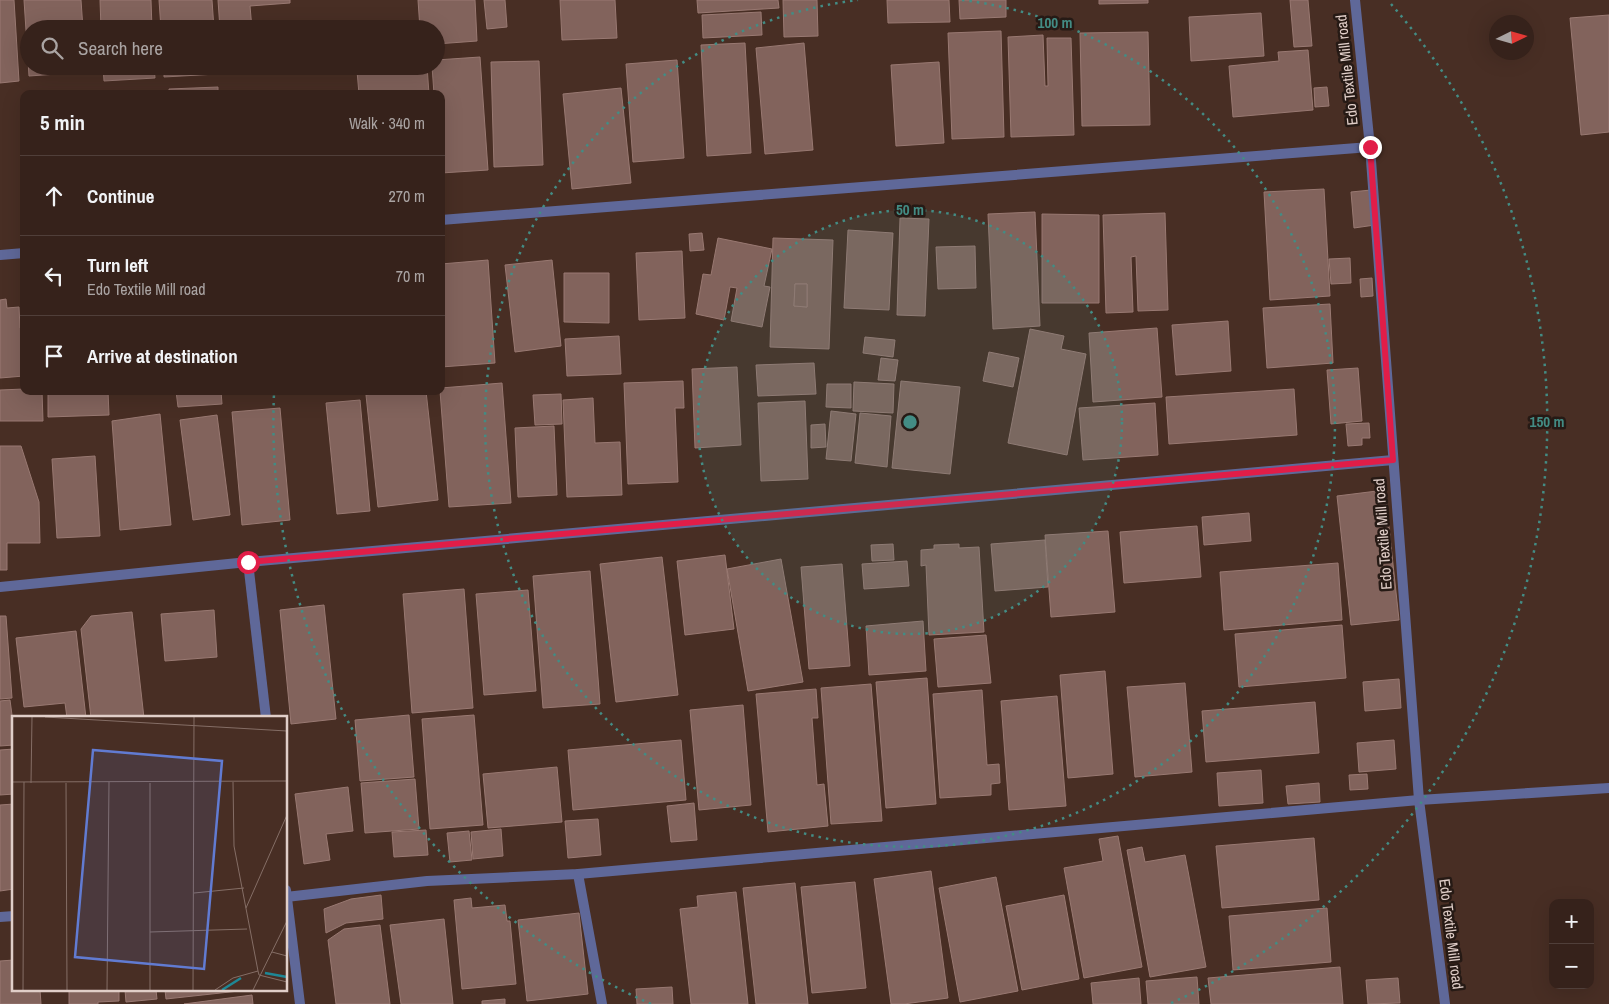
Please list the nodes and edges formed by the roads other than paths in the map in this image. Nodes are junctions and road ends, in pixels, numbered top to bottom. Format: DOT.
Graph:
graph roads {
  1 [pos="1356,0"];
  2 [pos="1370,147"];
  3 [pos="445,220"];
  4 [pos="20,253"];
  5 [pos="0,254"];
  6 [pos="1393,460"];
  7 [pos="248,562"];
  8 [pos="0,587"];
  9 [pos="266,716"];
  10 [pos="1609,788"];
  11 [pos="1419,800"];
  12 [pos="578,874"];
  13 [pos="288,895"];
  14 [pos="288,903"];
  15 [pos="300,1004"];
  16 [pos="602,1004"];
  17 [pos="1445,1004"];
  1 -- 2 [label="street, Edo Textile Mill road"];
  2 -- 3 [label="street"];
  2 -- 6 [label="street, Edo Textile Mill road"];
  4 -- 5 [label="street"];
  6 -- 7 [label="street"];
  6 -- 11 [label="street, Edo Textile Mill road"];
  7 -- 8 [label="street"];
  7 -- 9 [label="street"];
  10 -- 11 [label="street"];
  11 -- 12 [label="street"];
  11 -- 17 [label="street, Edo Textile Mill road"];
  12 -- 13 [label="street"];
  12 -- 16 [label="street"];
  14 -- 15 [label="street"];
}
